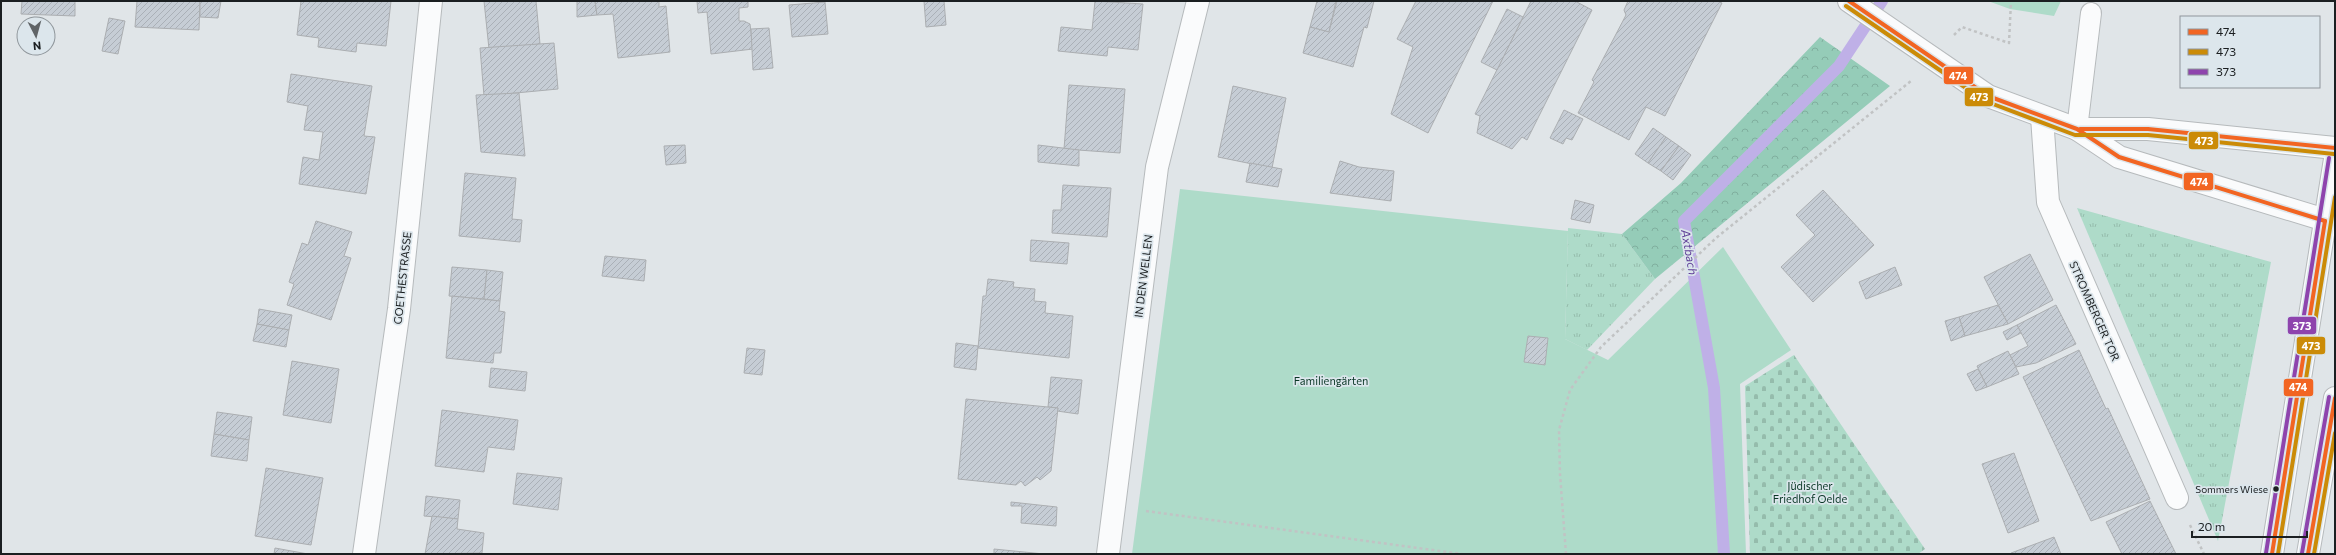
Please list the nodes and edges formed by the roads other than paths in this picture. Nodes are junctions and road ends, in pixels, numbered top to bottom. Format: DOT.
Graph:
graph roads {
  1 [pos="431,1"];
  2 [pos="1198,1"];
  3 [pos="1849,1"];
  4 [pos="2091,13"];
  5 [pos="2042,117"];
  6 [pos="2077,129"];
  7 [pos="2335,148"];
  8 [pos="2335,159"];
  9 [pos="2330,222"];
  10 [pos="2335,398"];
  11 [pos="2177,498"];
  12 [pos="364,554"];
  13 [pos="1108,554"];
  14 [pos="2272,554"];
  15 [pos="2308,554"];
  1 -- 12 [label="street, GOETHESTRASSE"];
  2 -- 13 [label="street, IN DEN WELLEN"];
  3 -- 5 [label="street"];
  4 -- 6 [label="lane"];
  5 -- 6 [label="street"];
  5 -- 11 [label="street, STROMBERGER TOR"];
  6 -- 7 [label="street"];
  6 -- 9 [label="street"];
  8 -- 9 [label="street"];
  9 -- 14 [label="street"];
  10 -- 15 [label="street"];
}
